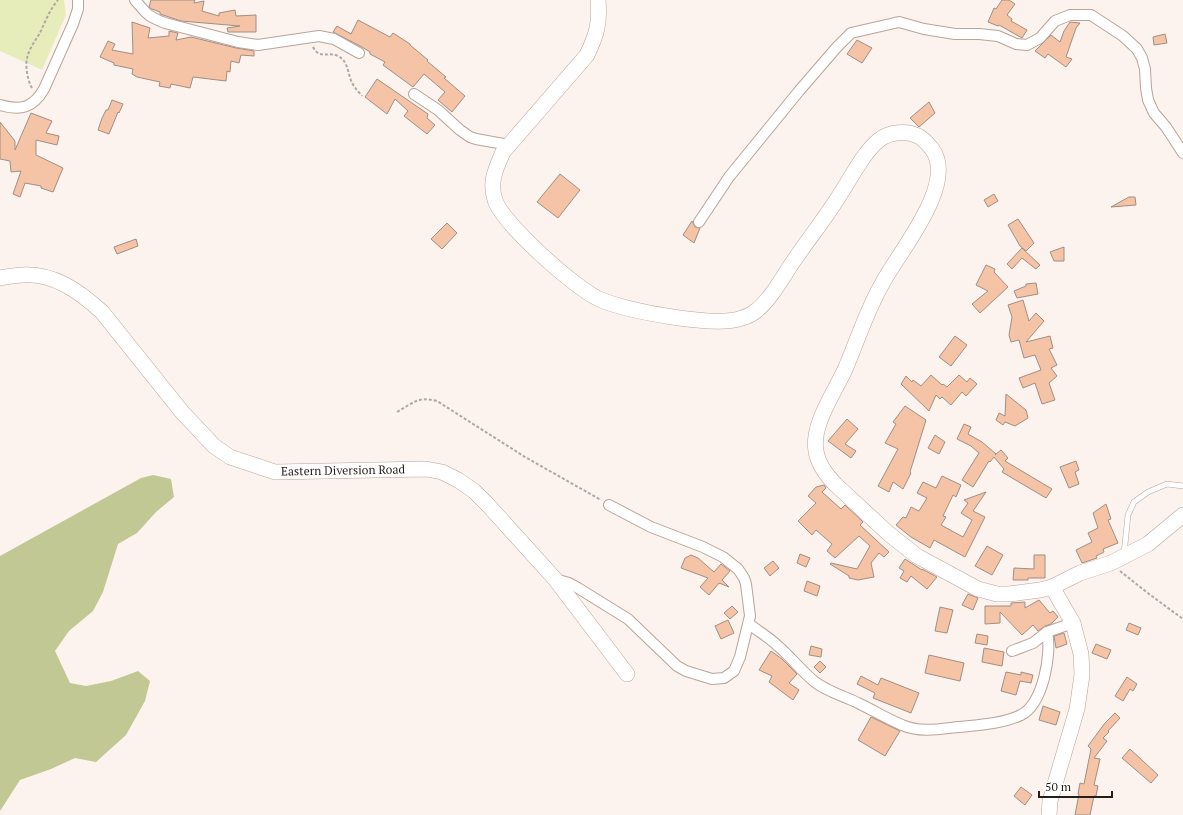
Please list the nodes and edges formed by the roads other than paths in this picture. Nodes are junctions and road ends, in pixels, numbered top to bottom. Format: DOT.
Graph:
graph roads {
  1 [pos="78,0"];
  2 [pos="135,0"];
  3 [pos="598,0"];
  4 [pos="359,53"];
  5 [pos="414,94"];
  6 [pos="0,105"];
  7 [pos="510,145"];
  8 [pos="1183,153"];
  9 [pos="699,222"];
  10 [pos="0,278"];
  11 [pos="1183,486"];
  12 [pos="609,505"];
  13 [pos="1183,515"];
  14 [pos="1118,560"];
  15 [pos="555,578"];
  16 [pos="1052,587"];
  17 [pos="1073,623"];
  18 [pos="749,624"];
  19 [pos="1047,632"];
  20 [pos="1012,651"];
  21 [pos="627,674"];
  22 [pos="1049,815"];
  1 -- 6 [label="street"];
  2 -- 4 [label="street"];
  3 -- 7 [label="main road"];
  5 -- 7 [label="street"];
  7 -- 16 [label="main road"];
  8 -- 9 [label="street"];
  10 -- 15 [label="main road, Eastern Diversion Road"];
  11 -- 14 [label="lane"];
  12 -- 18 [label="street"];
  13 -- 14 [label="main road"];
  14 -- 16 [label="main road"];
  15 -- 18 [label="street"];
  15 -- 21 [label="main road, Eastern Diversion Road"];
  16 -- 17 [label="main road"];
  17 -- 19 [label="street"];
  17 -- 22 [label="main road"];
  18 -- 19 [label="street"];
  19 -- 20 [label="street"];
}
